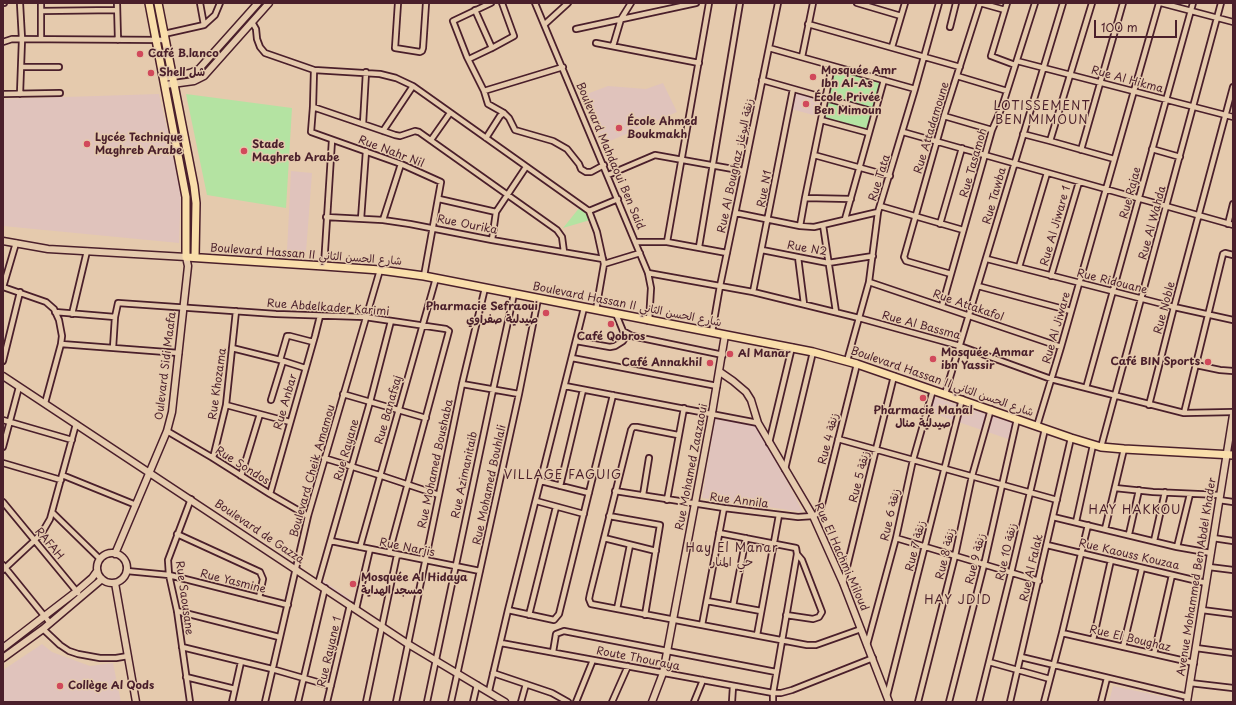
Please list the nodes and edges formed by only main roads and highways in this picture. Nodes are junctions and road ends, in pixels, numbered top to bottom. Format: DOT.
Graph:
graph roads {
  1 [pos="149,3"];
  2 [pos="158,3"];
  3 [pos="195,257"];
  4 [pos="1230,454"];
  1 -- 3 [label="main road, Boulevard Hassan II شارع الحسن الثاني"];
  2 -- 3 [label="main road"];
  3 -- 4 [label="main road, Boulevard Hassan II شارع الحسن الثاني"];
}
